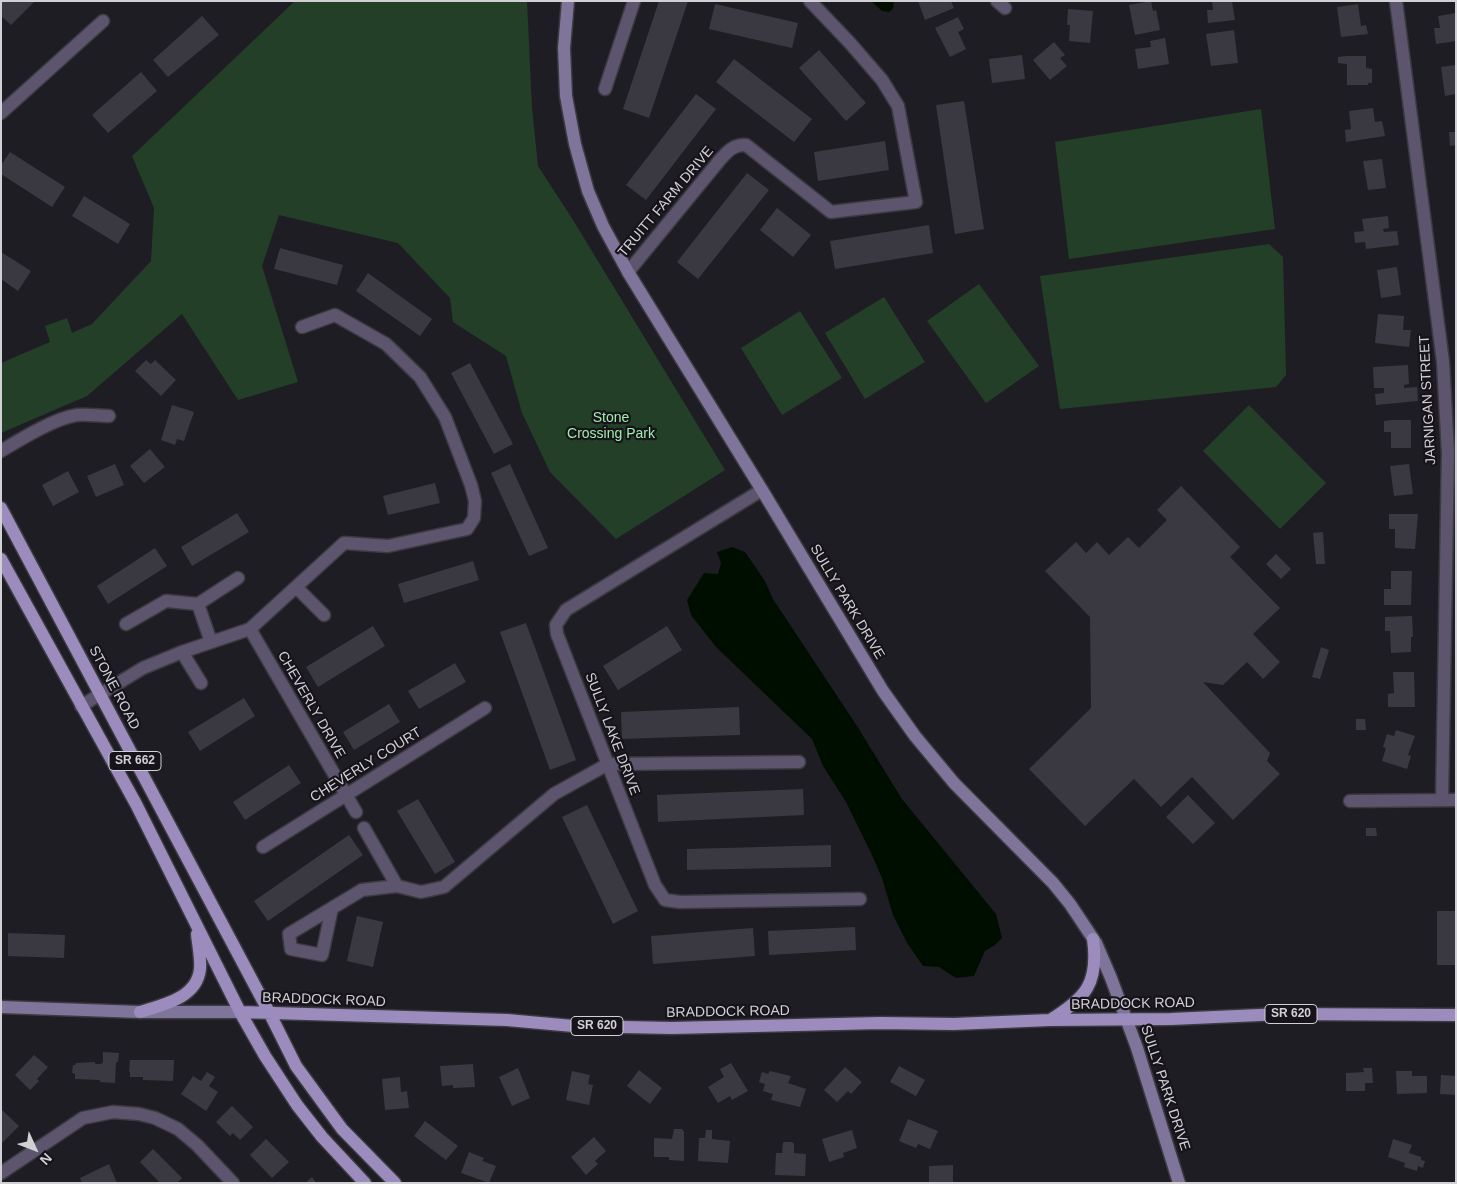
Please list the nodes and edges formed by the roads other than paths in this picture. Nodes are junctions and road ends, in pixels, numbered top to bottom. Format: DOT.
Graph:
graph roads {
  1 [pos="568,1"];
  2 [pos="634,1"];
  3 [pos="810,1"];
  4 [pos="1396,1"];
  5 [pos="103,21"];
  6 [pos="605,89"];
  7 [pos="1,113"];
  8 [pos="628,272"];
  9 [pos="302,327"];
  10 [pos="109,416"];
  11 [pos="1,451"];
  12 [pos="762,490"];
  13 [pos="1,508"];
  14 [pos="1,559"];
  15 [pos="238,578"];
  16 [pos="297,588"];
  17 [pos="198,604"];
  18 [pos="324,615"];
  19 [pos="126,624"];
  20 [pos="250,630"];
  21 [pos="212,642"];
  22 [pos="182,652"];
  23 [pos="201,683"];
  24 [pos="100,695"];
  25 [pos="81,706"];
  26 [pos="485,708"];
  27 [pos="799,762"];
  28 [pos="608,764"];
  29 [pos="346,795"];
  30 [pos="1442,800"];
  31 [pos="1456,800"];
  32 [pos="1350,801"];
  33 [pos="356,812"];
  34 [pos="364,828"];
  35 [pos="264,847"];
  36 [pos="397,886"];
  37 [pos="860,899"];
  38 [pos="332,908"];
  39 [pos="196,924"];
  40 [pos="1093,939"];
  41 [pos="1,1007"];
  42 [pos="140,1012"];
  43 [pos="240,1012"];
  44 [pos="270,1014"];
  45 [pos="1456,1015"];
  46 [pos="1050,1020"];
  47 [pos="1127,1020"];
  48 [pos="1,1173"];
  49 [pos="233,1183"];
  50 [pos="366,1183"];
  51 [pos="395,1183"];
  52 [pos="1179,1183"];
  1 -- 8 [label="street, SULLY PARK DRIVE"];
  2 -- 6 [label="street"];
  3 -- 8 [label="street, TRUITT FARM DRIVE"];
  4 -- 30 [label="street, JARNIGAN STREET"];
  5 -- 7 [label="street"];
  8 -- 12 [label="street, SULLY PARK DRIVE"];
  9 -- 16 [label="street"];
  10 -- 11 [label="street"];
  12 -- 28 [label="street, SULLY LAKE DRIVE"];
  12 -- 40 [label="street, SULLY PARK DRIVE"];
  13 -- 24 [label="main road, STONE ROAD / SR 662"];
  14 -- 25 [label="main road, SR 662"];
  15 -- 17 [label="street"];
  16 -- 18 [label="street"];
  16 -- 20 [label="street"];
  17 -- 19 [label="street"];
  17 -- 21 [label="street"];
  20 -- 21 [label="street"];
  20 -- 29 [label="street, CHEVERLY DRIVE"];
  21 -- 22 [label="street"];
  22 -- 23 [label="street"];
  22 -- 24 [label="street"];
  24 -- 25 [label="street"];
  24 -- 44 [label="main road, STONE ROAD / SR 662"];
  25 -- 39 [label="main road, SR 662"];
  26 -- 29 [label="street, CHEVERLY COURT"];
  27 -- 28 [label="street"];
  28 -- 36 [label="street"];
  28 -- 37 [label="street, SULLY LAKE DRIVE"];
  29 -- 33 [label="street, CHEVERLY DRIVE"];
  29 -- 35 [label="street, CHEVERLY COURT"];
  30 -- 31 [label="street"];
  30 -- 32 [label="street"];
  34 -- 36 [label="street"];
  36 -- 38 [label="street"];
  39 -- 42 [label="main road"];
  39 -- 43 [label="main road, SR 662"];
  40 -- 46 [label="main road"];
  40 -- 47 [label="street, SULLY PARK DRIVE"];
  41 -- 42 [label="street, BRADDOCK ROAD / SR 620"];
  42 -- 43 [label="street, BRADDOCK ROAD / SR 620"];
  43 -- 44 [label="main road, BRADDOCK ROAD / SR 620"];
  43 -- 50 [label="main road, SR 662"];
  44 -- 46 [label="main road, BRADDOCK ROAD / SR 620"];
  44 -- 51 [label="main road, SR 662"];
  45 -- 47 [label="main road, BRADDOCK ROAD / SR 620"];
  46 -- 47 [label="main road, BRADDOCK ROAD / SR 620"];
  47 -- 52 [label="street, SULLY PARK DRIVE"];
  48 -- 49 [label="street"];
}
